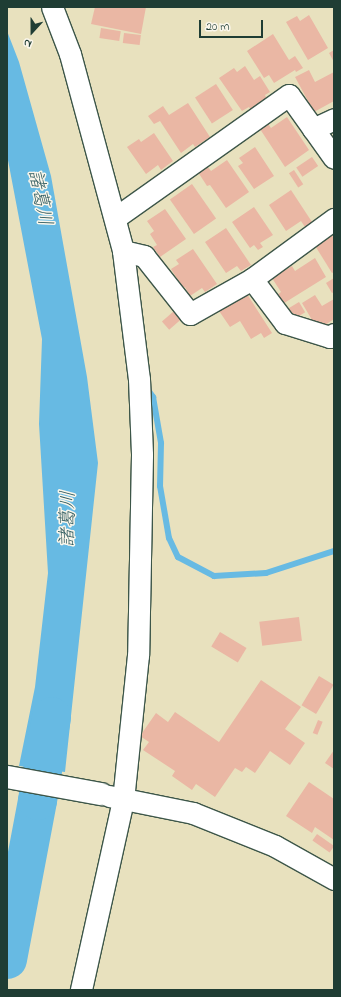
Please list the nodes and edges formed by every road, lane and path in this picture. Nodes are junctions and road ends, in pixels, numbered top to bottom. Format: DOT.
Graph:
graph roads {
  1 [pos="52,7"];
  2 [pos="334,118"];
  3 [pos="313,129"];
  4 [pos="334,158"];
  5 [pos="114,218"];
  6 [pos="334,219"];
  7 [pos="123,251"];
  8 [pos="252,279"];
  9 [pos="334,334"];
  10 [pos="7,777"];
  11 [pos="101,794"];
  12 [pos="123,800"];
  13 [pos="334,879"];
  14 [pos="81,990"];
  1 -- 5 [label="street"];
  2 -- 3 [label="street"];
  3 -- 4 [label="street"];
  3 -- 5 [label="street"];
  5 -- 7 [label="street"];
  6 -- 8 [label="street"];
  7 -- 8 [label="street"];
  7 -- 12 [label="street"];
  8 -- 9 [label="street"];
  10 -- 11 [label="street"];
  11 -- 12 [label="street"];
  12 -- 13 [label="street"];
  12 -- 14 [label="street"];
}
